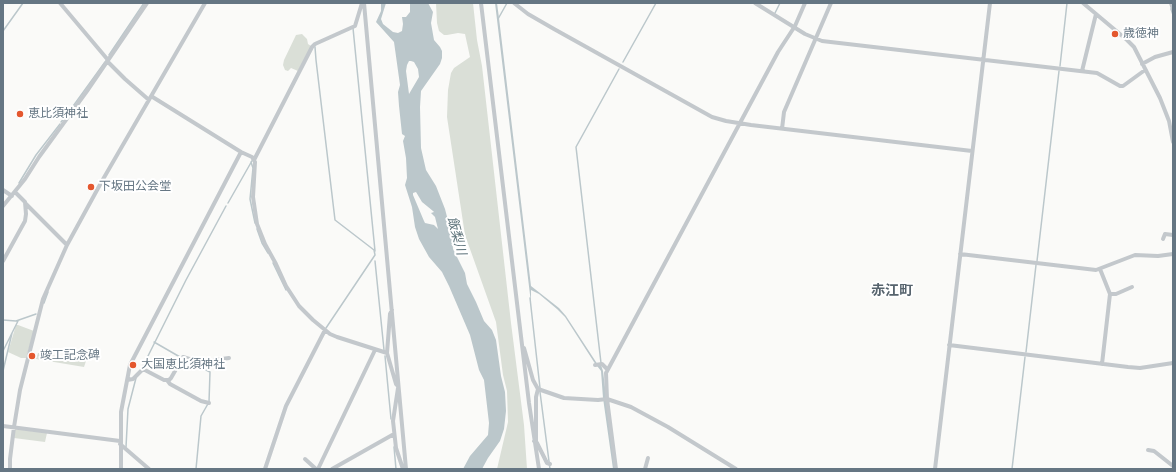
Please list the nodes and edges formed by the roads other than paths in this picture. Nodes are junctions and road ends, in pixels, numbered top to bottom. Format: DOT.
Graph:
graph roads {
  1 [pos="60,3"];
  2 [pos="146,3"];
  3 [pos="205,3"];
  4 [pos="363,3"];
  5 [pos="481,3"];
  6 [pos="514,3"];
  7 [pos="755,3"];
  8 [pos="805,3"];
  9 [pos="831,3"];
  10 [pos="990,3"];
  11 [pos="1083,3"];
  12 [pos="1171,3"];
  13 [pos="1173,9"];
  14 [pos="1096,14"];
  15 [pos="795,26"];
  16 [pos="816,39"];
  17 [pos="1173,52"];
  18 [pos="983,59"];
  19 [pos="108,61"];
  20 [pos="1142,64"];
  21 [pos="1145,70"];
  22 [pos="1082,71"];
  23 [pos="150,98"];
  24 [pos="740,123"];
  25 [pos="782,128"];
  26 [pos="1173,142"];
  27 [pos="972,151"];
  28 [pos="241,152"];
  29 [pos="254,160"];
  30 [pos="3,190"];
  31 [pos="12,195"];
  32 [pos="25,202"];
  33 [pos="3,206"];
  34 [pos="1173,235"];
  35 [pos="1163,239"];
  36 [pos="67,245"];
  37 [pos="960,254"];
  38 [pos="1173,254"];
  39 [pos="3,261"];
  40 [pos="1100,269"];
  41 [pos="1132,286"];
  42 [pos="1110,294"];
  43 [pos="392,309"];
  44 [pos="325,330"];
  45 [pos="949,345"];
  46 [pos="522,347"];
  47 [pos="375,350"];
  48 [pos="387,353"];
  49 [pos="229,358"];
  50 [pos="1173,363"];
  51 [pos="599,364"];
  52 [pos="1102,364"];
  53 [pos="607,369"];
  54 [pos="127,380"];
  55 [pos="167,380"];
  56 [pos="398,386"];
  57 [pos="538,389"];
  58 [pos="605,399"];
  59 [pos="209,403"];
  60 [pos="3,426"];
  61 [pos="14,427"];
  62 [pos="394,434"];
  63 [pos="535,441"];
  64 [pos="120,443"];
  65 [pos="1148,450"];
  66 [pos="648,458"];
  67 [pos="305,459"];
  68 [pos="549,464"];
  69 [pos="729,464"];
  70 [pos="1173,466"];
  71 [pos="10,469"];
  72 [pos="121,469"];
  73 [pos="149,469"];
  74 [pos="265,469"];
  75 [pos="317,469"];
  76 [pos="332,469"];
  77 [pos="402,469"];
  78 [pos="406,469"];
  79 [pos="539,469"];
  80 [pos="616,469"];
  81 [pos="645,469"];
  82 [pos="726,469"];
  83 [pos="736,469"];
  84 [pos="935,469"];
  1 -- 19 [label="street"];
  2 -- 19 [label="street"];
  3 -- 23 [label="street"];
  4 -- 29 [label="street"];
  4 -- 43 [label="street"];
  5 -- 46 [label="street"];
  6 -- 24 [label="street"];
  7 -- 15 [label="street"];
  8 -- 15 [label="street"];
  9 -- 16 [label="street"];
  10 -- 18 [label="street"];
  11 -- 14 [label="street"];
  12 -- 13 [label="street"];
  14 -- 20 [label="street"];
  14 -- 22 [label="street"];
  15 -- 16 [label="street"];
  15 -- 24 [label="street"];
  16 -- 18 [label="street"];
  16 -- 25 [label="street"];
  17 -- 20 [label="street"];
  18 -- 22 [label="street"];
  18 -- 27 [label="street"];
  19 -- 23 [label="street"];
  19 -- 31 [label="street"];
  20 -- 21 [label="street"];
  21 -- 22 [label="street"];
  21 -- 26 [label="street"];
  23 -- 28 [label="street"];
  23 -- 36 [label="street"];
  24 -- 25 [label="street"];
  24 -- 53 [label="street"];
  25 -- 27 [label="street"];
  27 -- 37 [label="street"];
  28 -- 29 [label="street"];
  28 -- 54 [label="street"];
  29 -- 44 [label="street"];
  30 -- 31 [label="street"];
  31 -- 32 [label="street"];
  31 -- 33 [label="street"];
  32 -- 36 [label="street"];
  32 -- 39 [label="street"];
  34 -- 35 [label="street"];
  36 -- 61 [label="street"];
  37 -- 40 [label="street"];
  37 -- 45 [label="street"];
  38 -- 40 [label="street"];
  40 -- 42 [label="street"];
  41 -- 42 [label="street"];
  42 -- 52 [label="street"];
  43 -- 48 [label="street"];
  43 -- 56 [label="street"];
  44 -- 47 [label="street"];
  44 -- 74 [label="street"];
  45 -- 52 [label="street"];
  45 -- 84 [label="street"];
  46 -- 57 [label="street"];
  46 -- 63 [label="street"];
  47 -- 48 [label="street"];
  47 -- 75 [label="street"];
  48 -- 56 [label="street"];
  49 -- 55 [label="street"];
  50 -- 52 [label="street"];
  51 -- 53 [label="street"];
  53 -- 58 [label="street"];
  54 -- 55 [label="street"];
  54 -- 64 [label="street"];
  55 -- 59 [label="street"];
  56 -- 62 [label="street"];
  56 -- 78 [label="street"];
  57 -- 58 [label="street"];
  57 -- 63 [label="street"];
  58 -- 69 [label="street"];
  58 -- 80 [label="street"];
  60 -- 61 [label="street"];
  61 -- 64 [label="street"];
  61 -- 71 [label="street"];
  62 -- 76 [label="street"];
  62 -- 77 [label="street"];
  63 -- 68 [label="street"];
  63 -- 79 [label="street"];
  64 -- 72 [label="street"];
  64 -- 73 [label="street"];
  65 -- 70 [label="street"];
  66 -- 81 [label="street"];
  67 -- 75 [label="street"];
  69 -- 82 [label="street"];
  69 -- 83 [label="street"];
}
